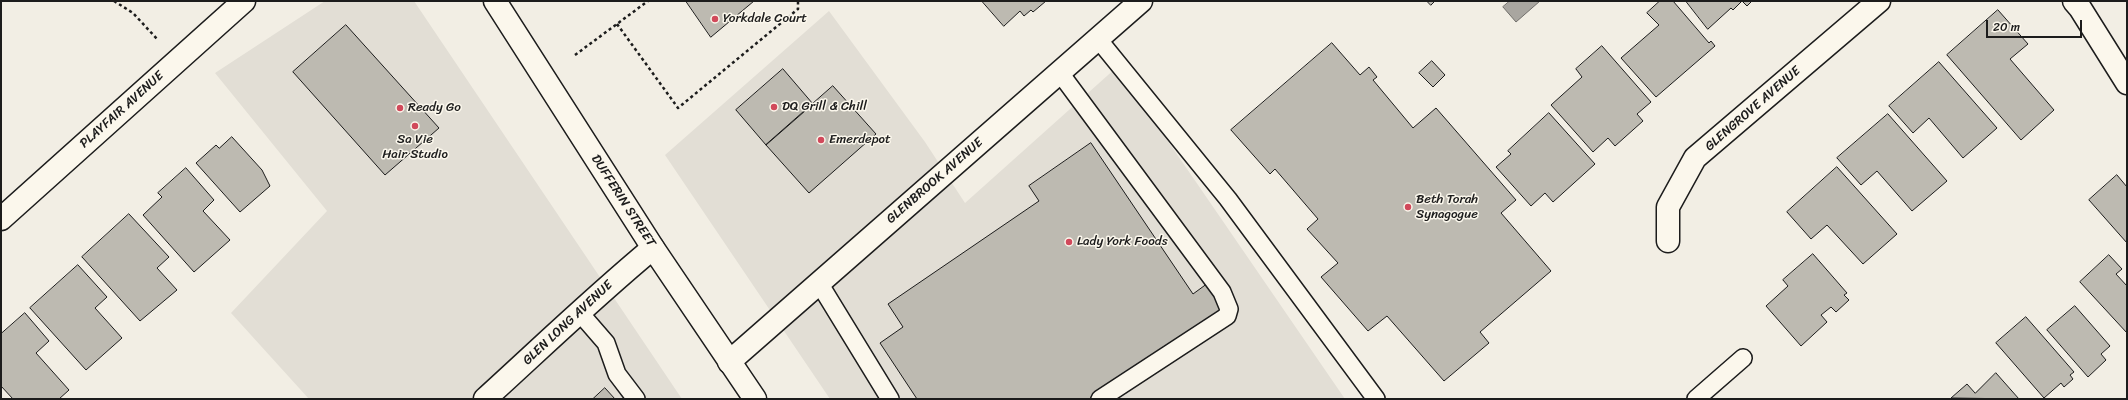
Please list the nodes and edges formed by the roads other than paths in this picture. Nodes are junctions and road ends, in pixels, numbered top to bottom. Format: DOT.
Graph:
graph roads {
  1 [pos="244,1"];
  2 [pos="495,1"];
  3 [pos="1141,1"];
  4 [pos="1879,1"];
  5 [pos="2074,1"];
  6 [pos="1098,39"];
  7 [pos="1060,73"];
  8 [pos="2127,83"];
  9 [pos="1,219"];
  10 [pos="1668,241"];
  11 [pos="653,248"];
  12 [pos="819,283"];
  13 [pos="580,313"];
  14 [pos="1743,358"];
  15 [pos="729,362"];
  16 [pos="485,399"];
  17 [pos="636,399"];
  18 [pos="756,399"];
  19 [pos="890,399"];
  20 [pos="1100,399"];
  21 [pos="1376,399"];
  22 [pos="1696,399"];
  1 -- 9 [label="street, PLAYFAIR AVENUE"];
  2 -- 11 [label="street, DUFFERIN STREET"];
  3 -- 6 [label="street, GLENBROOK AVENUE"];
  4 -- 10 [label="street, GLENGROVE AVENUE"];
  5 -- 8 [label="street"];
  6 -- 7 [label="street, GLENBROOK AVENUE"];
  6 -- 21 [label="lane"];
  7 -- 12 [label="street, GLENBROOK AVENUE"];
  7 -- 20 [label="lane"];
  11 -- 13 [label="street, GLEN LONG AVENUE"];
  11 -- 15 [label="street, DUFFERIN STREET"];
  12 -- 15 [label="street, GLENBROOK AVENUE"];
  12 -- 19 [label="lane"];
  13 -- 16 [label="street, GLEN LONG AVENUE"];
  13 -- 17 [label="lane"];
  14 -- 22 [label="lane"];
  15 -- 18 [label="street, DUFFERIN STREET"];
}
